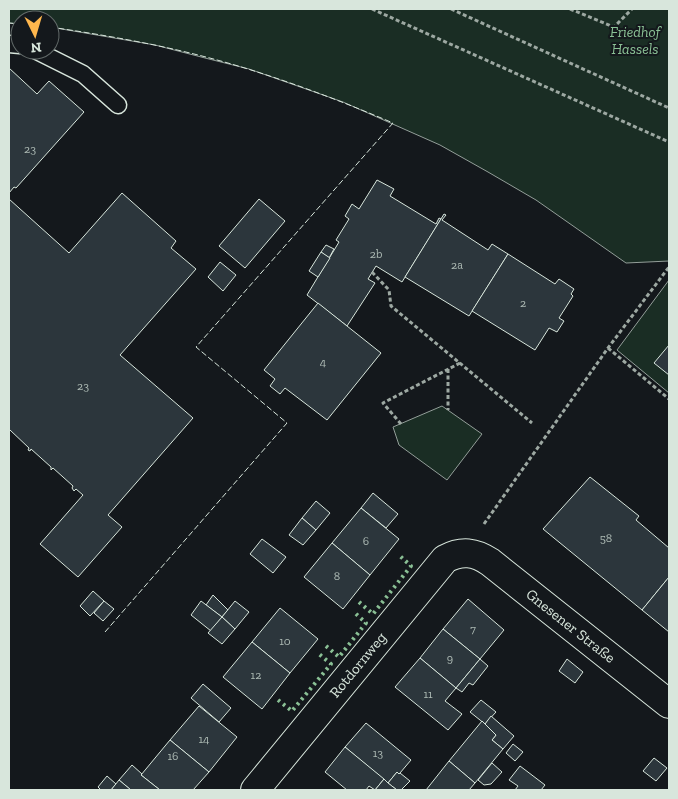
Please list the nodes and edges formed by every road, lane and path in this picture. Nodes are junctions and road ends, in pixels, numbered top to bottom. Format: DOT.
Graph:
graph roads {
  1 [pos="372,9"];
  2 [pos="451,9"];
  3 [pos="570,9"];
  4 [pos="632,9"];
  5 [pos="55,60"];
  6 [pos="118,105"];
  7 [pos="669,108"];
  8 [pos="669,142"];
  9 [pos="669,267"];
  10 [pos="372,272"];
  11 [pos="608,348"];
  12 [pos="460,363"];
  13 [pos="448,369"];
  14 [pos="669,398"];
  15 [pos="448,410"];
  16 [pos="532,423"];
  17 [pos="400,424"];
  18 [pos="469,552"];
  19 [pos="669,704"];
  20 [pos="255,790"];
  1 -- 8 [label="path"];
  2 -- 7 [label="path"];
  3 -- 4 [label="path"];
  5 -- 6 [label="lane"];
  9 -- 11 [label="path"];
  10 -- 12 [label="path"];
  11 -- 14 [label="path"];
  11 -- 18 [label="path"];
  12 -- 13 [label="path"];
  12 -- 16 [label="path"];
  13 -- 15 [label="path"];
  13 -- 17 [label="path"];
  18 -- 19 [label="street, Gnesener Straße"];
  18 -- 20 [label="street, Rotdornweg"];
}
